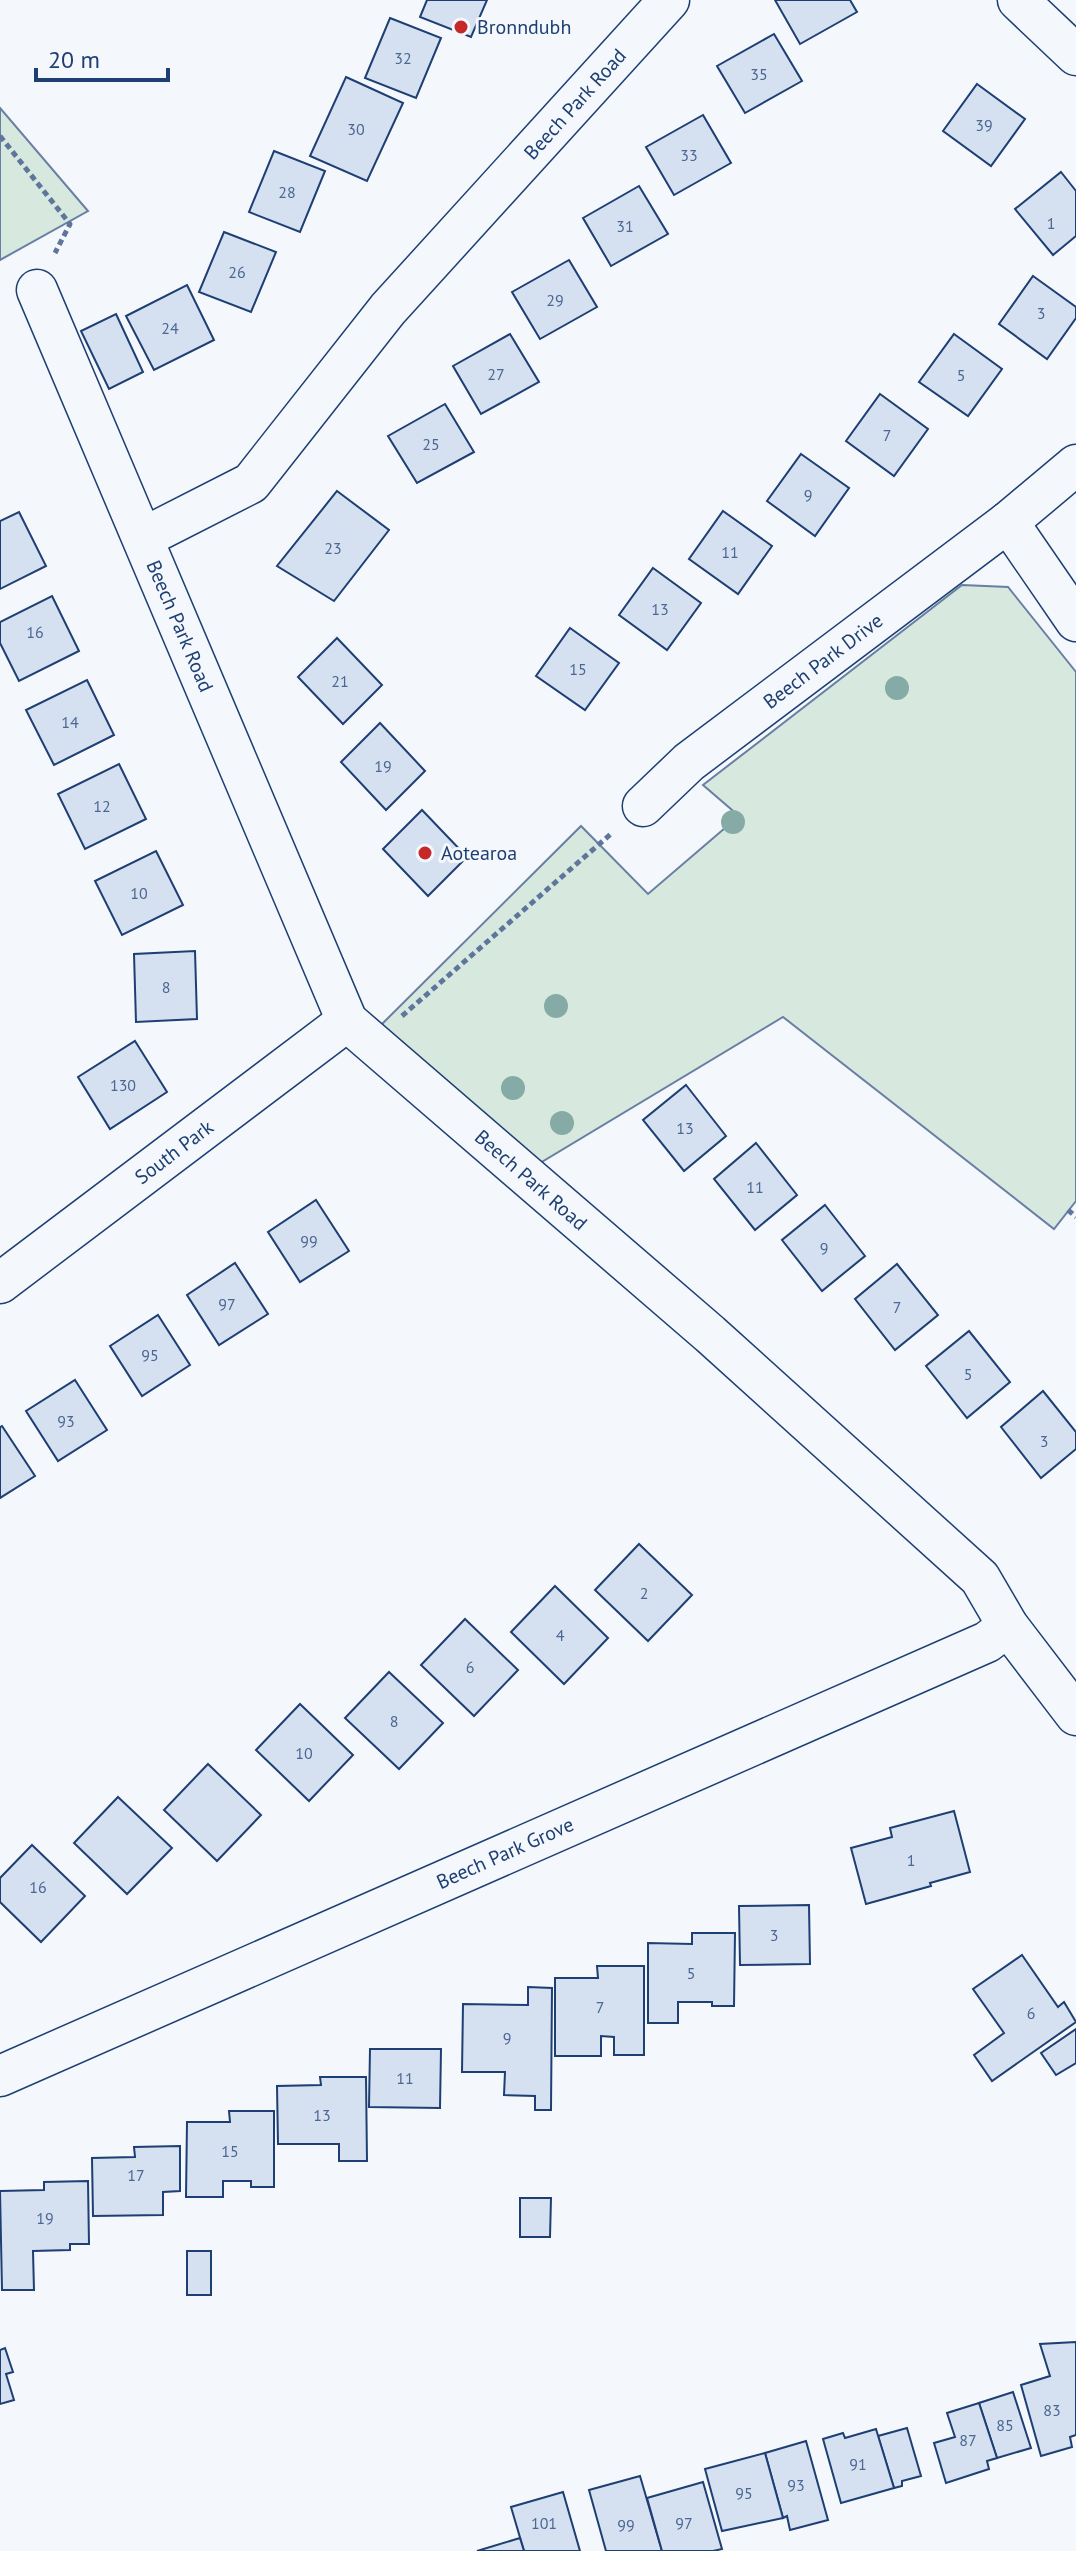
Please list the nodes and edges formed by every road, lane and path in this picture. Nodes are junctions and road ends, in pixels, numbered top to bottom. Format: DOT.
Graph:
graph roads {
  1 [pos="669,0"];
  2 [pos="1018,0"];
  3 [pos="1076,55"];
  4 [pos="0,136"];
  5 [pos="37,290"];
  6 [pos="1076,465"];
  7 [pos="1008,522"];
  8 [pos="143,538"];
  9 [pos="1076,621"];
  10 [pos="643,806"];
  11 [pos="360,1032"];
  12 [pos="1068,1210"];
  13 [pos="1076,1217"];
  14 [pos="0,1283"];
  15 [pos="1008,1626"];
  16 [pos="1076,1715"];
  17 [pos="0,2076"];
  1 -- 8 [label="street, Beech Park Road"];
  2 -- 3 [label="street"];
  4 -- 5 [label="path"];
  5 -- 8 [label="street, Beech Park Road"];
  6 -- 7 [label="street, Beech Park Drive"];
  7 -- 9 [label="street"];
  7 -- 10 [label="street, Beech Park Drive"];
  8 -- 11 [label="street, Beech Park Road"];
  10 -- 11 [label="path"];
  11 -- 14 [label="street, South Park"];
  11 -- 15 [label="street, Beech Park Road"];
  12 -- 13 [label="path"];
  15 -- 16 [label="street, Beech Park Road"];
  15 -- 17 [label="street, Beech Park Grove"];
}
